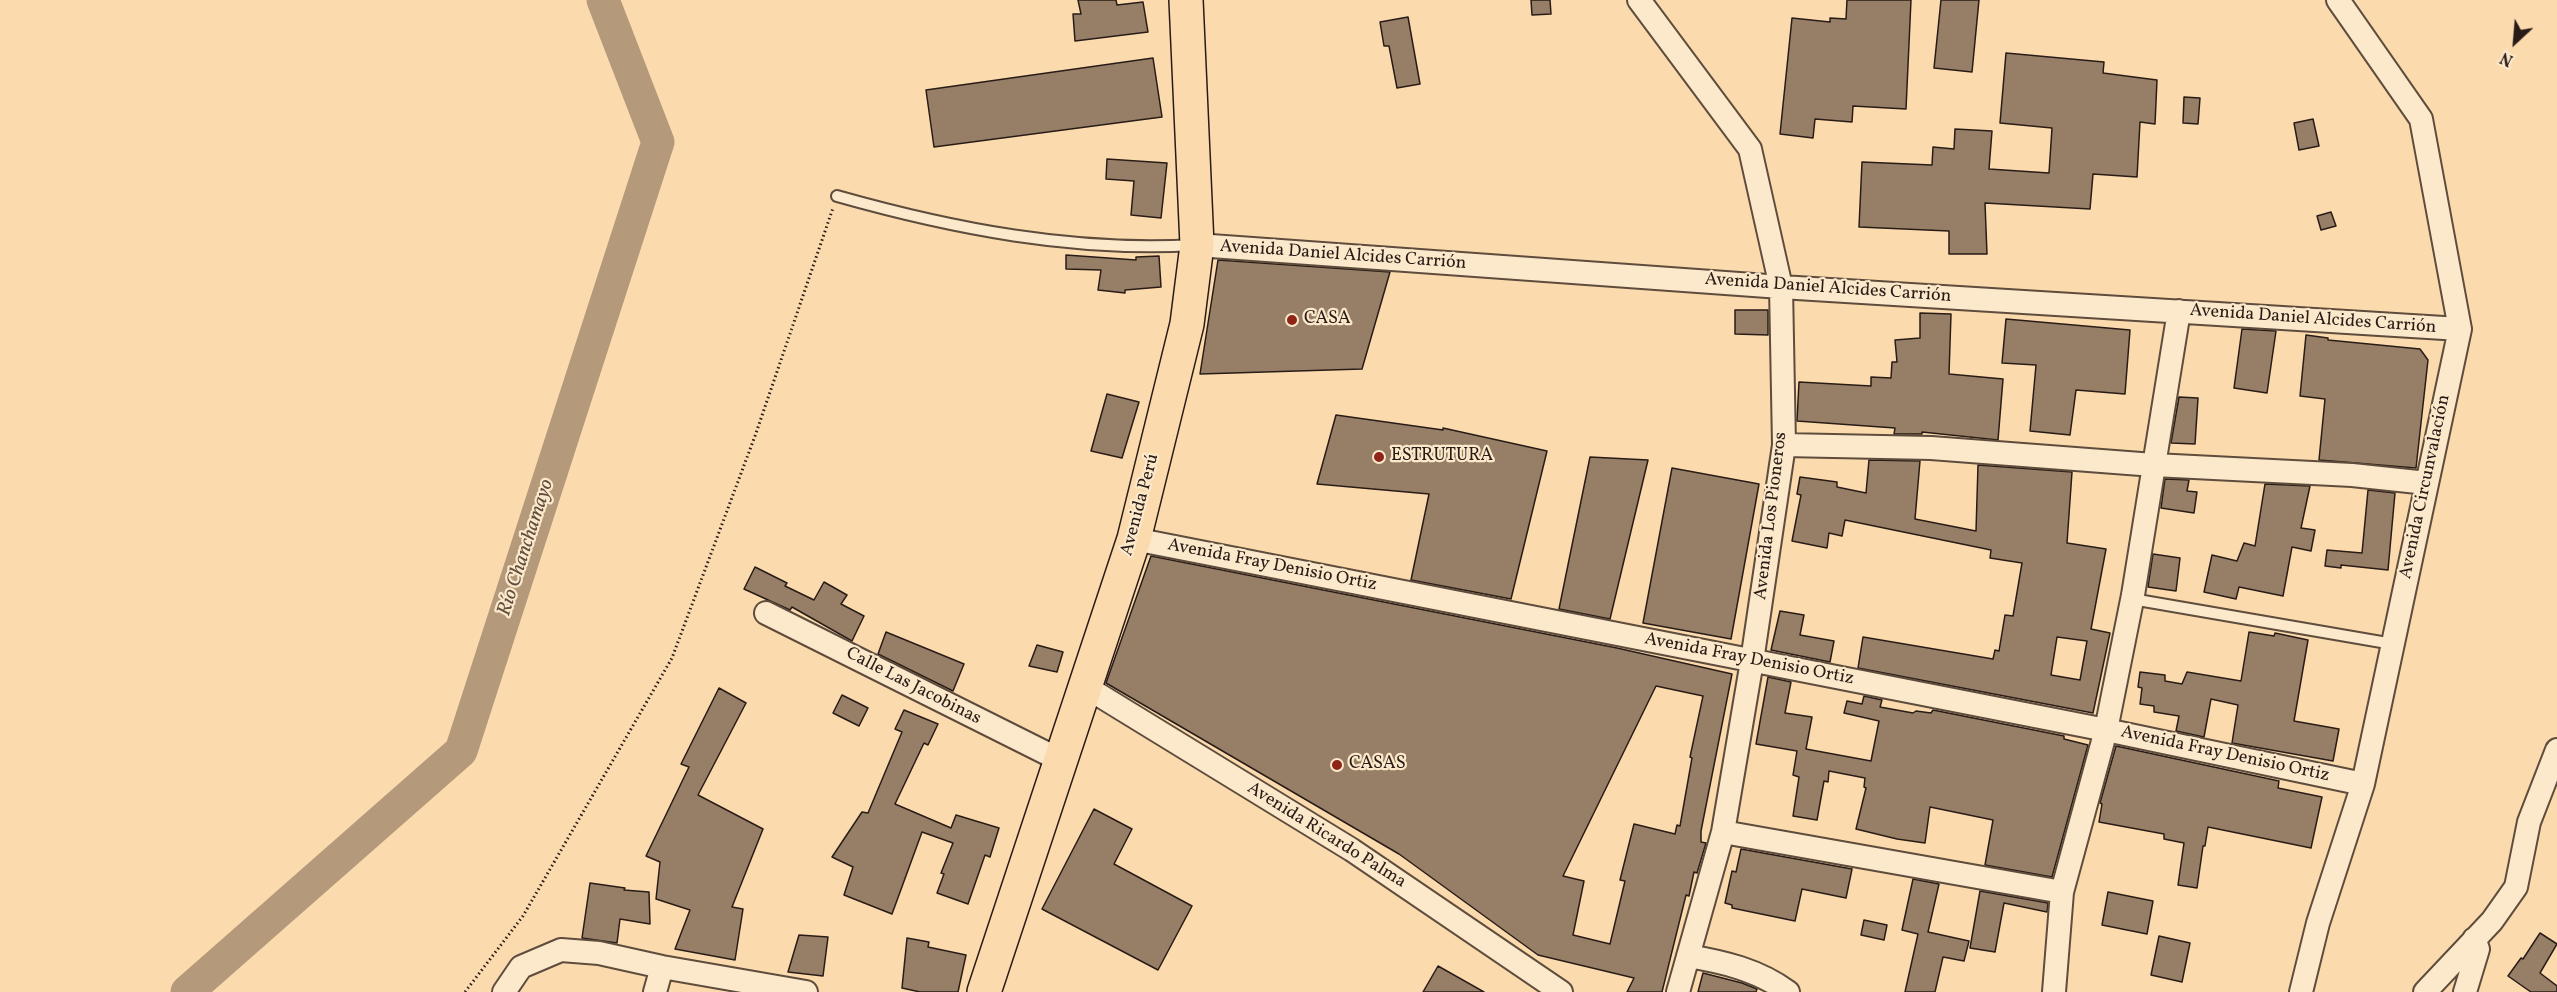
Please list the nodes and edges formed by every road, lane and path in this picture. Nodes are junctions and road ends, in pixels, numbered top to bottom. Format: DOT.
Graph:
graph roads {
  1 [pos="1639,0"];
  2 [pos="2337,0"];
  3 [pos="1193,1"];
  4 [pos="837,196"];
  5 [pos="1197,245"];
  6 [pos="1781,287"];
  7 [pos="2179,311"];
  8 [pos="2460,329"];
  9 [pos="1784,445"];
  10 [pos="2154,465"];
  11 [pos="2427,483"];
  12 [pos="1134,539"];
  13 [pos="2132,599"];
  14 [pos="766,613"];
  15 [pos="2393,644"];
  16 [pos="1752,661"];
  17 [pos="1086,687"];
  18 [pos="2106,730"];
  19 [pos="2557,750"];
  20 [pos="1060,760"];
  21 [pos="2363,784"];
  22 [pos="1723,832"];
  23 [pos="2062,892"];
  24 [pos="2474,939"];
  25 [pos="1688,956"];
  26 [pos="662,967"];
  27 [pos="465,992"];
  28 [pos="504,992"];
  29 [pos="656,992"];
  30 [pos="806,992"];
  31 [pos="984,992"];
  32 [pos="1561,992"];
  33 [pos="1678,992"];
  34 [pos="1788,992"];
  35 [pos="2054,992"];
  36 [pos="2301,992"];
  37 [pos="2425,992"];
  38 [pos="2465,992"];
  1 -- 6 [label="street, Avenida Los Pioneros"];
  2 -- 8 [label="street, Avenida Circunvalación"];
  3 -- 5 [label="highway, Avenida Perú"];
  4 -- 5 [label="lane"];
  4 -- 27 [label="path"];
  5 -- 6 [label="street, Avenida Daniel Alcides Carrión"];
  5 -- 12 [label="highway, Avenida Perú"];
  6 -- 7 [label="street, Avenida Daniel Alcides Carrión"];
  6 -- 9 [label="street, Avenida Los Pioneros"];
  7 -- 8 [label="street, Avenida Daniel Alcides Carrión"];
  7 -- 10 [label="street"];
  8 -- 11 [label="street, Avenida Circunvalación"];
  9 -- 10 [label="street"];
  9 -- 16 [label="street, Avenida Los Pioneros"];
  10 -- 11 [label="street"];
  10 -- 13 [label="street"];
  11 -- 15 [label="street, Avenida Circunvalación"];
  12 -- 16 [label="street, Avenida Fray Denisio Ortiz"];
  12 -- 17 [label="highway, Avenida Perú"];
  13 -- 15 [label="lane"];
  13 -- 18 [label="street"];
  14 -- 20 [label="street, Calle Las Jacobinas"];
  15 -- 21 [label="street, Avenida Circunvalación"];
  16 -- 18 [label="street, Avenida Fray Denisio Ortiz"];
  16 -- 22 [label="street, Avenida Los Pioneros"];
  17 -- 20 [label="highway, Avenida Perú"];
  17 -- 32 [label="street, Avenida Ricardo Palma"];
  18 -- 21 [label="street, Avenida Fray Denisio Ortiz"];
  18 -- 23 [label="street"];
  19 -- 24 [label="street"];
  20 -- 31 [label="highway, Avenida Perú"];
  21 -- 36 [label="street, Avenida Circunvalación"];
  22 -- 23 [label="street"];
  22 -- 25 [label="street, Avenida Los Pioneros"];
  23 -- 35 [label="street"];
  24 -- 37 [label="street"];
  24 -- 38 [label="street"];
  25 -- 33 [label="street, Avenida Los Pioneros"];
  25 -- 34 [label="street"];
  26 -- 28 [label="street"];
  26 -- 29 [label="street"];
  26 -- 30 [label="street"];
}
